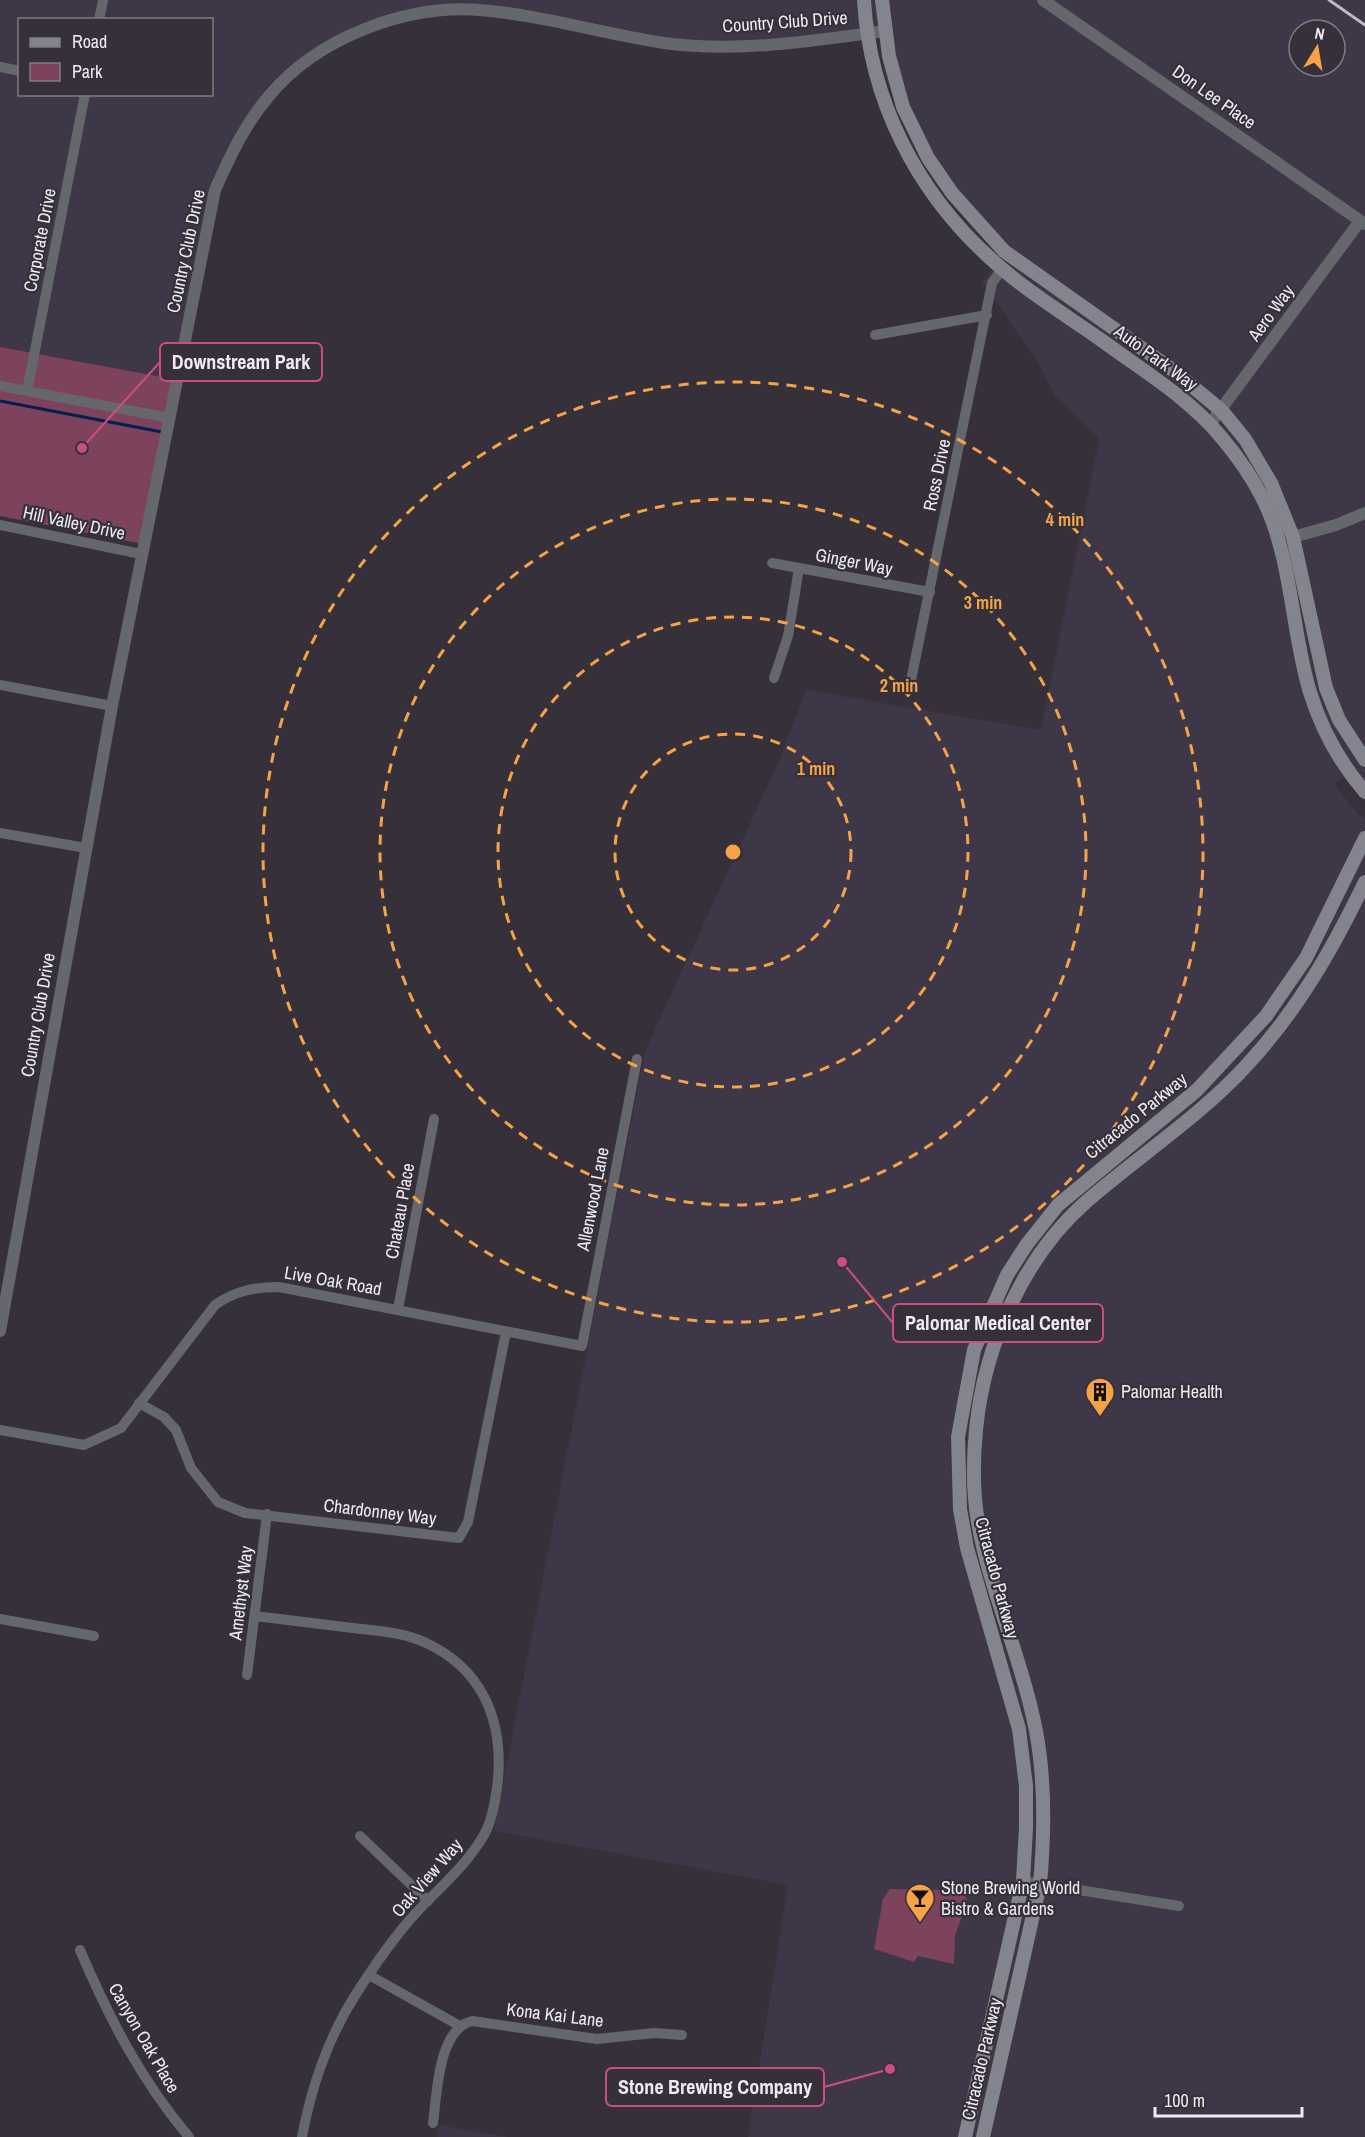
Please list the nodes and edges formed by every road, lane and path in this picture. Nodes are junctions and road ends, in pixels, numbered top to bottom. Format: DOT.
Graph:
graph roads {
  1 [pos="103,0"];
  2 [pos="864,0"];
  3 [pos="882,0"];
  4 [pos="1043,0"];
  5 [pos="99,18"];
  6 [pos="885,31"];
  7 [pos="868,33"];
  8 [pos="0,68"];
  9 [pos="18,71"];
  10 [pos="85,96"];
  11 [pos="1363,223"];
  12 [pos="1002,269"];
  13 [pos="987,315"];
  14 [pos="875,334"];
  15 [pos="0,386"];
  16 [pos="27,391"];
  17 [pos="1222,411"];
  18 [pos="170,417"];
  19 [pos="1210,424"];
  20 [pos="1365,513"];
  21 [pos="0,525"];
  22 [pos="1293,537"];
  23 [pos="141,554"];
  24 [pos="772,563"];
  25 [pos="799,568"];
  26 [pos="930,592"];
  27 [pos="774,678"];
  28 [pos="0,685"];
  29 [pos="909,690"];
  30 [pos="112,706"];
  31 [pos="1365,760"];
  32 [pos="1365,792"];
  33 [pos="0,832"];
  34 [pos="1365,838"];
  35 [pos="86,848"];
  36 [pos="1365,882"];
  37 [pos="637,1059"];
  38 [pos="434,1119"];
  39 [pos="4,1292"];
  40 [pos="398,1309"];
  41 [pos="0,1331"];
  42 [pos="506,1332"];
  43 [pos="582,1346"];
  44 [pos="139,1403"];
  45 [pos="0,1430"];
  46 [pos="267,1514"];
  47 [pos="255,1616"];
  48 [pos="0,1619"];
  49 [pos="94,1636"];
  50 [pos="248,1675"];
  51 [pos="360,1836"];
  52 [pos="1023,1881"];
  53 [pos="1040,1884"];
  54 [pos="428,1901"];
  55 [pos="1179,1906"];
  56 [pos="80,1950"];
  57 [pos="369,1975"];
  58 [pos="460,2026"];
  59 [pos="682,2035"];
  60 [pos="433,2123"];
  61 [pos="189,2137"];
  62 [pos="302,2137"];
  63 [pos="965,2137"];
  64 [pos="983,2137"];
  1 -- 5 [label="street"];
  2 -- 7 [label="main road, Auto Park Way"];
  3 -- 6 [label="main road, Auto Park Way"];
  4 -- 11 [label="street, Don Lee Place"];
  6 -- 7 [label="street, Country Club Drive"];
  6 -- 17 [label="main road, Auto Park Way"];
  7 -- 12 [label="main road, Auto Park Way"];
  7 -- 18 [label="street, Country Club Drive"];
  8 -- 9 [label="street"];
  10 -- 16 [label="street, Corporate Drive"];
  11 -- 17 [label="street, Aero Way"];
  12 -- 13 [label="street, Ross Drive"];
  12 -- 19 [label="main road, Auto Park Way"];
  13 -- 14 [label="street"];
  13 -- 26 [label="street, Ross Drive"];
  15 -- 16 [label="street"];
  16 -- 18 [label="street"];
  17 -- 19 [label="street, Aero Way"];
  17 -- 22 [label="main road, Auto Park Way"];
  18 -- 23 [label="street, Country Club Drive"];
  19 -- 32 [label="main road, Auto Park Way"];
  20 -- 22 [label="street"];
  21 -- 23 [label="street, Hill Valley Drive"];
  22 -- 31 [label="main road, Auto Park Way"];
  23 -- 30 [label="street, Country Club Drive"];
  24 -- 25 [label="street, Ginger Way"];
  25 -- 26 [label="street, Ginger Way"];
  25 -- 27 [label="street"];
  26 -- 29 [label="street, Ross Drive"];
  28 -- 30 [label="street"];
  30 -- 35 [label="street, Country Club Drive"];
  33 -- 35 [label="street"];
  34 -- 52 [label="main road, Citracado Parkway"];
  35 -- 39 [label="street, Country Club Drive"];
  36 -- 53 [label="main road, Citracado Parkway"];
  37 -- 43 [label="street, Allenwood Lane"];
  38 -- 40 [label="street, Chateau Place"];
  39 -- 41 [label="street, Country Club Drive"];
  40 -- 42 [label="street, Live Oak Road"];
  40 -- 44 [label="street, Live Oak Road"];
  42 -- 43 [label="street, Live Oak Road"];
  42 -- 46 [label="street, Chardonney Way"];
  44 -- 45 [label="street, Live Oak Road"];
  44 -- 46 [label="street, Chardonney Way"];
  46 -- 47 [label="street, Amethyst Way"];
  47 -- 50 [label="street, Amethyst Way"];
  47 -- 54 [label="street, Oak View Way"];
  48 -- 49 [label="street"];
  51 -- 54 [label="street"];
  52 -- 53 [label="street"];
  52 -- 63 [label="main road, Citracado Parkway"];
  53 -- 55 [label="street"];
  53 -- 64 [label="main road, Citracado Parkway"];
  54 -- 57 [label="street, Oak View Way"];
  56 -- 61 [label="street, Canyon Oak Place"];
  57 -- 58 [label="street"];
  57 -- 62 [label="street, Oak View Way"];
  58 -- 59 [label="street, Kona Kai Lane"];
  58 -- 60 [label="street"];
}
